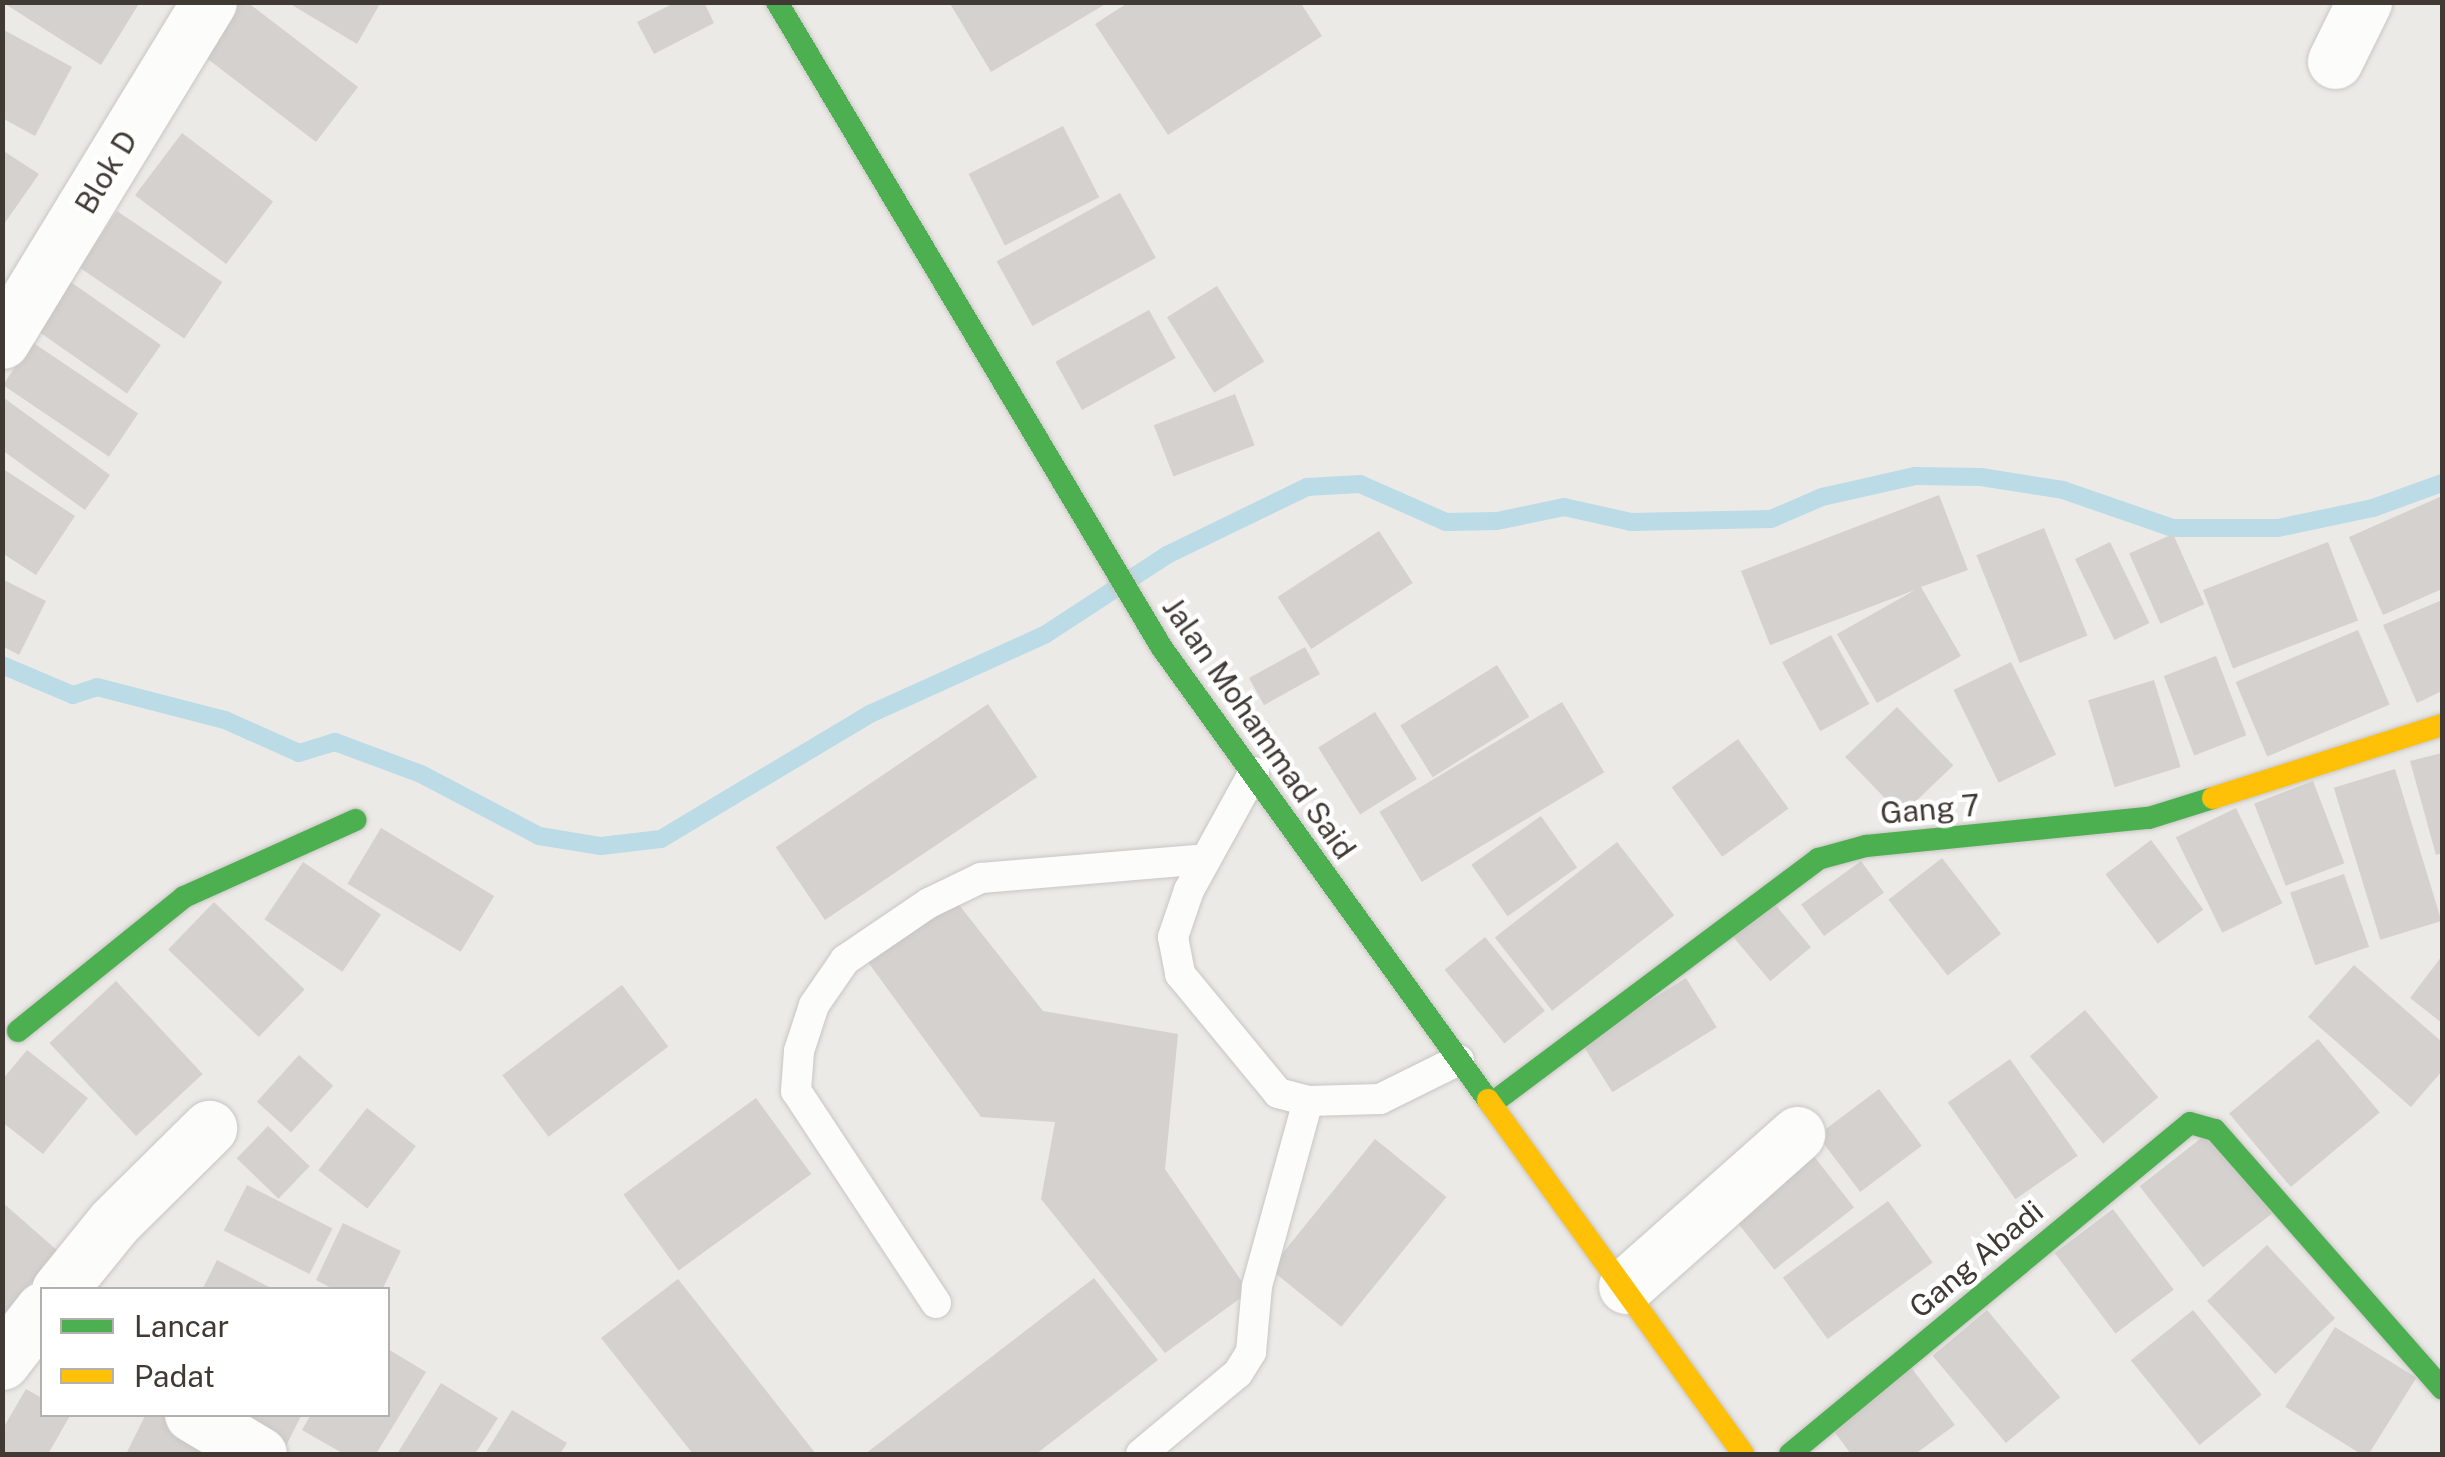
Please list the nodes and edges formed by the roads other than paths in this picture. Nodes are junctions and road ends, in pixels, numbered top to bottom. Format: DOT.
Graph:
graph roads {
  1 [pos="210,2"];
  2 [pos="778,2"];
  3 [pos="2364,2"];
  4 [pos="2335,61"];
  5 [pos="2,341"];
  6 [pos="2442,725"];
  7 [pos="1254,772"];
  8 [pos="354,820"];
  9 [pos="1205,859"];
  10 [pos="8,1030"];
  11 [pos="1460,1060"];
  12 [pos="1308,1101"];
  13 [pos="1492,1104"];
  14 [pos="208,1128"];
  15 [pos="1797,1134"];
  16 [pos="1626,1286"];
  17 [pos="61,1287"];
  18 [pos="936,1303"];
  19 [pos="40,1313"];
  20 [pos="2,1362"];
  21 [pos="2442,1388"];
  22 [pos="197,1417"];
  23 [pos="259,1454"];
  24 [pos="1140,1454"];
  25 [pos="1743,1454"];
  26 [pos="1790,1454"];
  1 -- 5 [label="street, Blok D"];
  2 -- 7 [label="street, Jalan Mohammad Said"];
  3 -- 4 [label="street"];
  6 -- 13 [label="street, Gang 7"];
  7 -- 9 [label="lane"];
  7 -- 11 [label="street, Jalan Mohammad Said"];
  8 -- 10 [label="street"];
  9 -- 12 [label="lane"];
  9 -- 18 [label="lane"];
  11 -- 12 [label="lane"];
  11 -- 13 [label="street, Jalan Mohammad Said"];
  12 -- 24 [label="lane"];
  13 -- 16 [label="street, Jalan Mohammad Said"];
  14 -- 17 [label="street"];
  15 -- 16 [label="street"];
  16 -- 25 [label="street, Jalan Mohammad Said"];
  19 -- 20 [label="street"];
  21 -- 26 [label="street, Gang Abadi"];
  22 -- 23 [label="street"];
}
